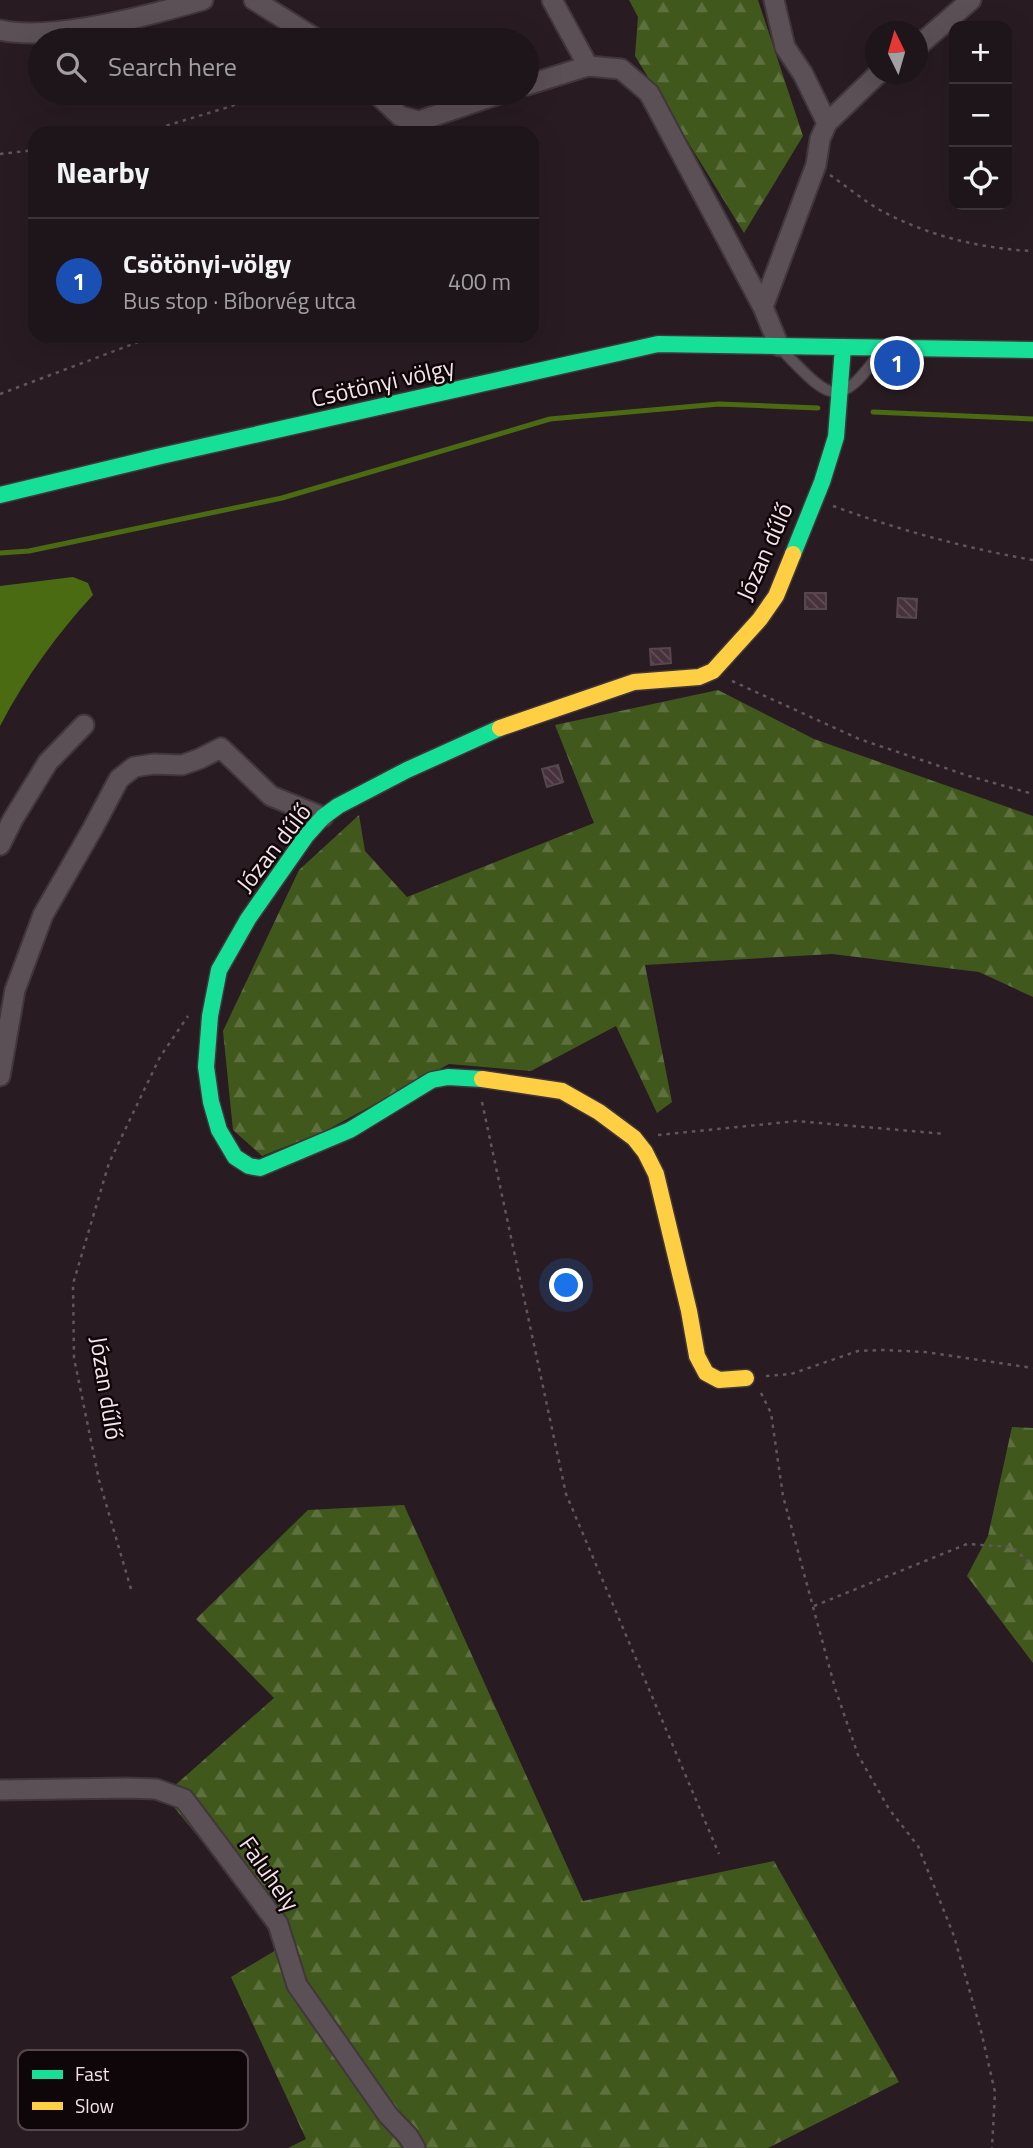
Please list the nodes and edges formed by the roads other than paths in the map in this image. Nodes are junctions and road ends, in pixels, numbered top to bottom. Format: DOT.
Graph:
graph roads {
  1 [pos="203,0"];
  2 [pos="254,0"];
  3 [pos="552,0"];
  4 [pos="774,0"];
  5 [pos="971,0"];
  6 [pos="80,28"];
  7 [pos="299,28"];
  8 [pos="0,30"];
  9 [pos="28,32"];
  10 [pos="928,37"];
  11 [pos="588,66"];
  12 [pos="539,81"];
  13 [pos="868,84"];
  14 [pos="389,105"];
  15 [pos="466,105"];
  16 [pos="827,123"];
  17 [pos="764,307"];
  18 [pos="779,346"];
  19 [pos="843,347"];
  20 [pos="883,348"];
  21 [pos="1033,350"];
  22 [pos="840,392"];
  23 [pos="0,495"];
  24 [pos="84,725"];
  25 [pos="323,817"];
  26 [pos="0,845"];
  27 [pos="0,1076"];
  28 [pos="746,1378"];
  29 [pos="0,1790"];
  30 [pos="411,2142"];
  1 -- 6 [label="street"];
  2 -- 7 [label="street"];
  3 -- 11 [label="street"];
  4 -- 16 [label="street"];
  5 -- 10 [label="street"];
  8 -- 9 [label="street"];
  11 -- 12 [label="street"];
  11 -- 17 [label="street"];
  13 -- 16 [label="street"];
  14 -- 15 [label="street"];
  16 -- 17 [label="street"];
  17 -- 18 [label="street"];
  18 -- 19 [label="street, Csötönyi völgy"];
  18 -- 22 [label="lane"];
  18 -- 23 [label="street, Csötönyi völgy"];
  19 -- 20 [label="street, Csötönyi völgy"];
  19 -- 22 [label="street, Józan dűlő"];
  20 -- 21 [label="street, Csötönyi völgy"];
  20 -- 22 [label="lane"];
  22 -- 25 [label="street, Józan dűlő"];
  24 -- 26 [label="street"];
  25 -- 27 [label="street"];
  25 -- 28 [label="street, Józan dűlő"];
  29 -- 30 [label="street, Faluhely"];
}
